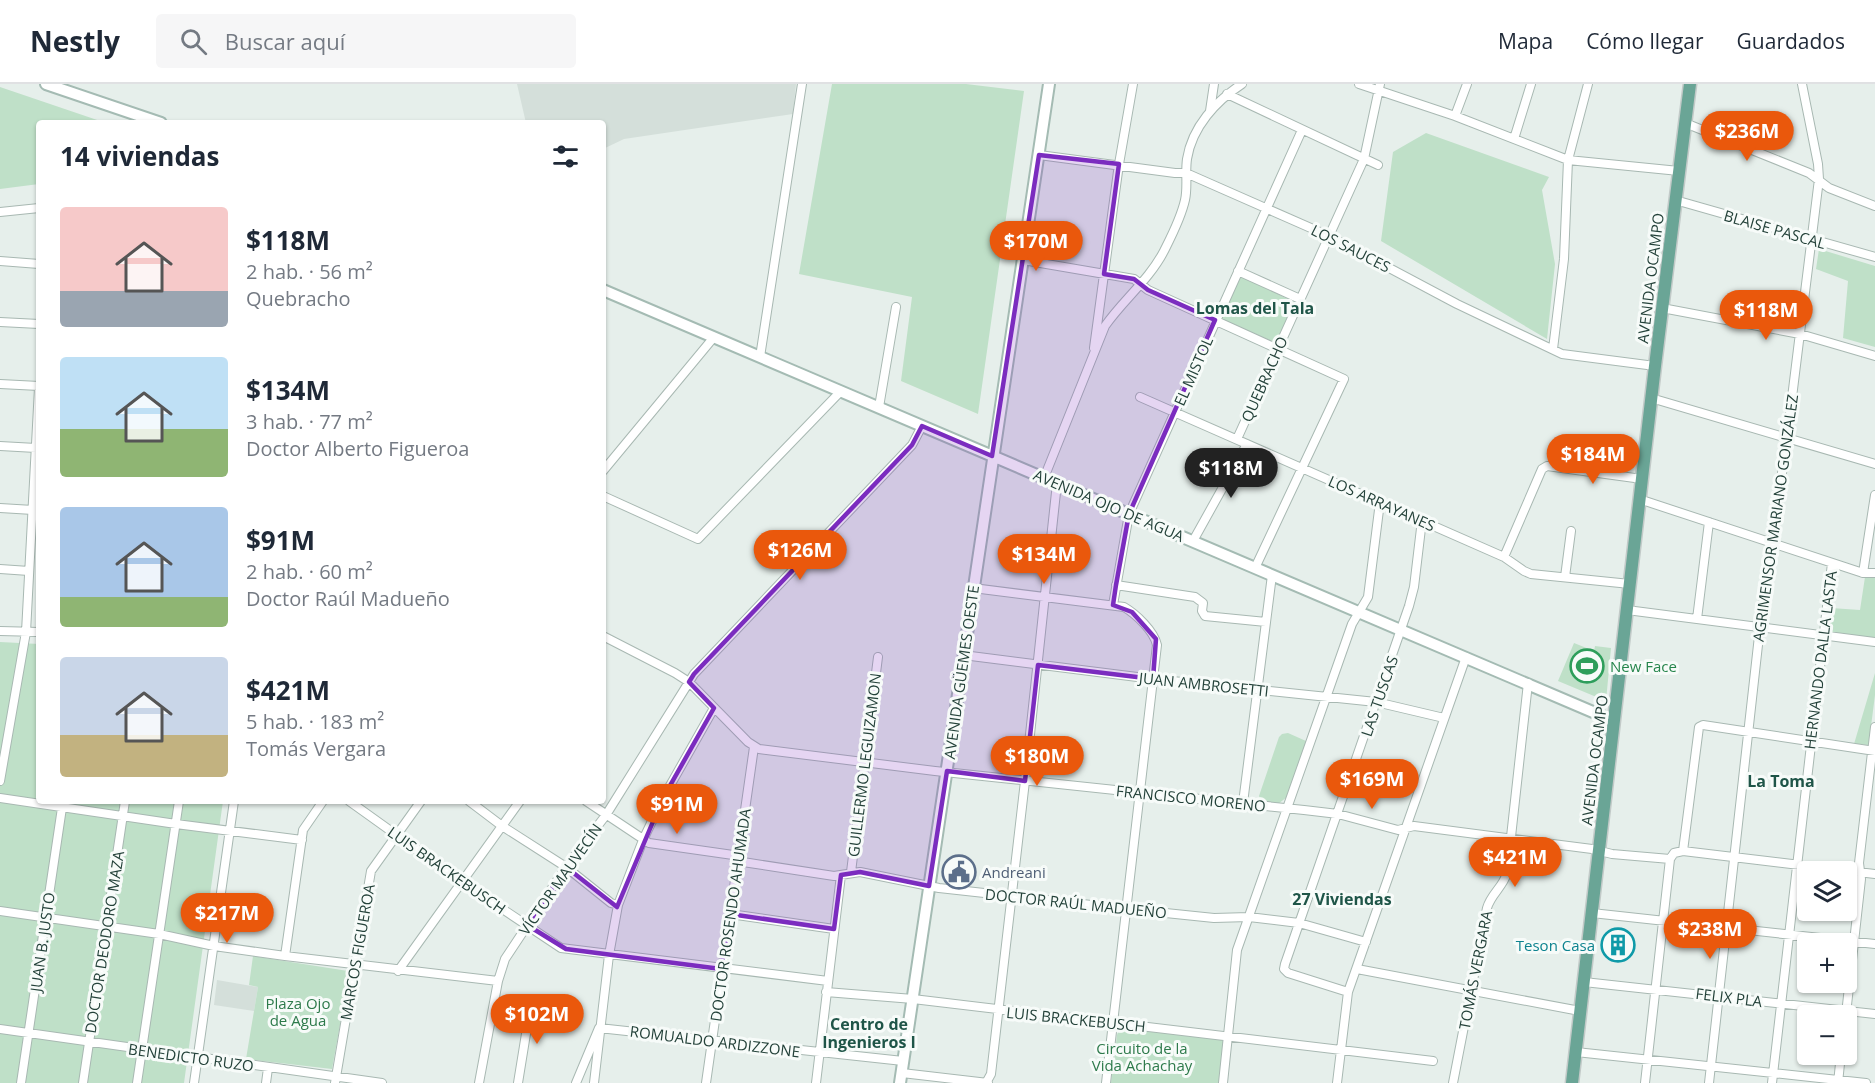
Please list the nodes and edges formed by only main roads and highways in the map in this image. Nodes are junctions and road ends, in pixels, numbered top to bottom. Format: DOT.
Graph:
graph roads {
  1 [pos="46,84"];
  2 [pos="1049,84"];
  3 [pos="1690,84"];
  4 [pos="152,120"];
  5 [pos="606,291"];
  6 [pos="993,456"];
  7 [pos="1614,721"];
  8 [pos="901,1078"];
  9 [pos="1572,1083"];
  1 -- 4 [label="main road"];
  2 -- 6 [label="main road, AVENIDA GÜEMES OESTE"];
  3 -- 7 [label="main road, AVENIDA OCAMPO"];
  5 -- 6 [label="main road, AVENIDA OJO DE AGUA"];
  6 -- 7 [label="main road, AVENIDA OJO DE AGUA"];
  6 -- 8 [label="main road, AVENIDA GÜEMES OESTE"];
  7 -- 9 [label="main road, AVENIDA OCAMPO"];
}
